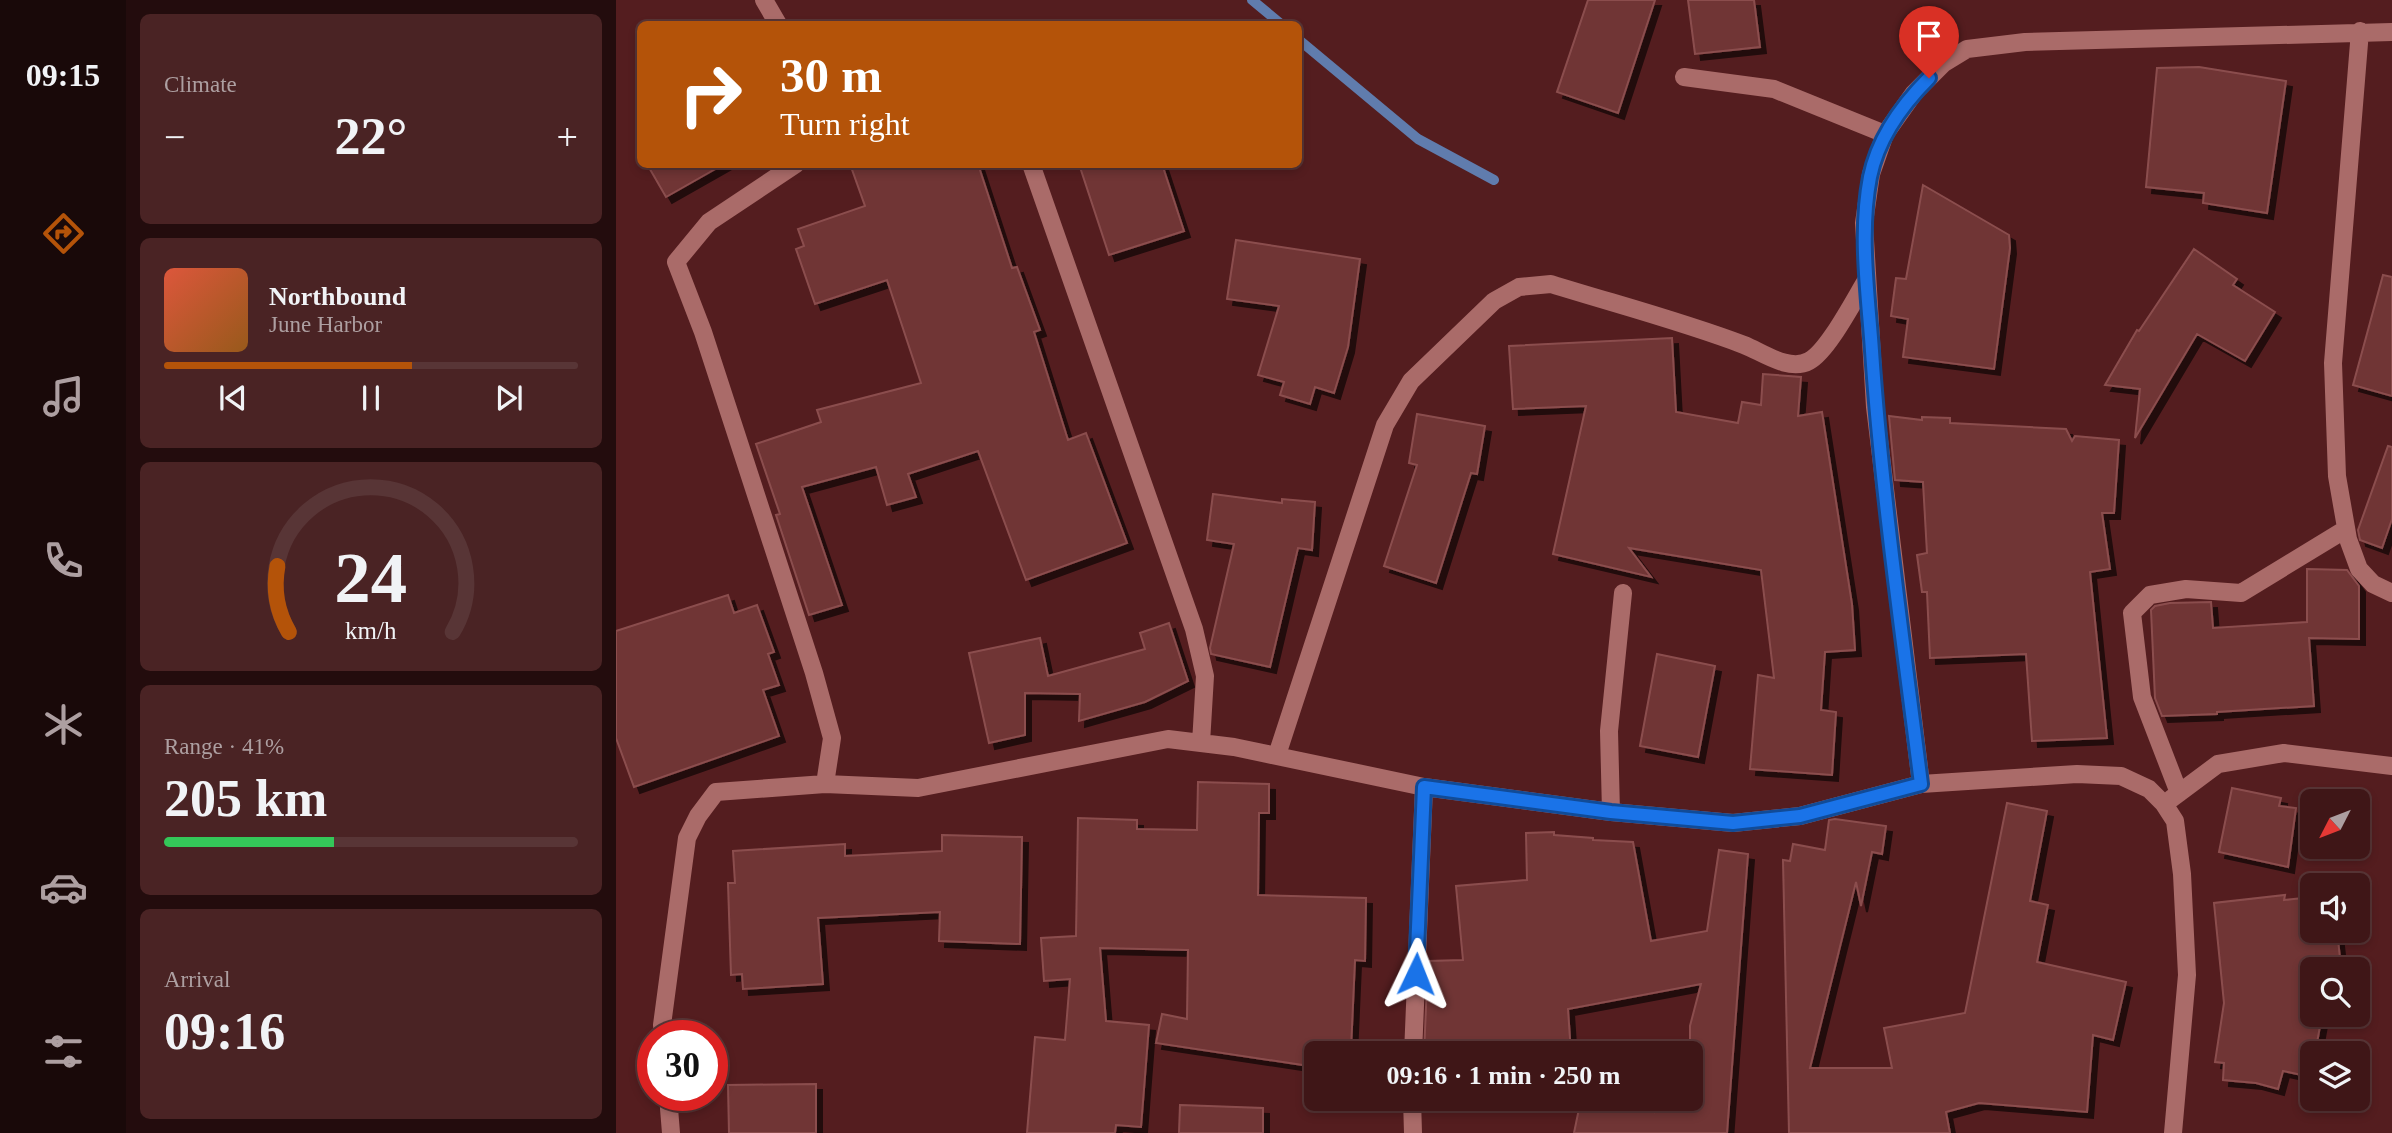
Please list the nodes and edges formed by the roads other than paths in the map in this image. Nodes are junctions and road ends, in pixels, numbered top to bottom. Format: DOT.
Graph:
graph roads {
  1 [pos="764,0"];
  2 [pos="776,21"];
  3 [pos="2360,31"];
  4 [pos="2392,32"];
  5 [pos="1684,77"];
  6 [pos="1885,134"];
  7 [pos="790,168"];
  8 [pos="1032,168"];
  9 [pos="1867,279"];
  10 [pos="2346,529"];
  11 [pos="1623,593"];
  12 [pos="2392,593"];
  13 [pos="1201,743"];
  14 [pos="1277,755"];
  15 [pos="2392,766"];
  16 [pos="825,784"];
  17 [pos="1921,784"];
  18 [pos="1424,787"];
  19 [pos="2179,793"];
  20 [pos="2164,804"];
  21 [pos="1611,812"];
  22 [pos="664,1020"];
  23 [pos="1414,1041"];
  24 [pos="669,1111"];
  25 [pos="1412,1111"];
  26 [pos="671,1133"];
  27 [pos="1413,1133"];
  28 [pos="2173,1133"];
  1 -- 2 [label="street"];
  3 -- 4 [label="street"];
  3 -- 6 [label="street"];
  3 -- 10 [label="street"];
  5 -- 6 [label="street"];
  6 -- 9 [label="street"];
  7 -- 16 [label="street"];
  8 -- 13 [label="street"];
  9 -- 14 [label="street"];
  9 -- 17 [label="street"];
  10 -- 12 [label="street"];
  10 -- 19 [label="street"];
  11 -- 21 [label="street"];
  13 -- 14 [label="street"];
  13 -- 16 [label="street"];
  14 -- 18 [label="street"];
  15 -- 19 [label="street"];
  16 -- 22 [label="street"];
  17 -- 20 [label="street"];
  17 -- 21 [label="street"];
  18 -- 21 [label="street"];
  18 -- 23 [label="street"];
  19 -- 20 [label="street"];
  20 -- 28 [label="street"];
  24 -- 26 [label="street"];
  25 -- 27 [label="street"];
}
